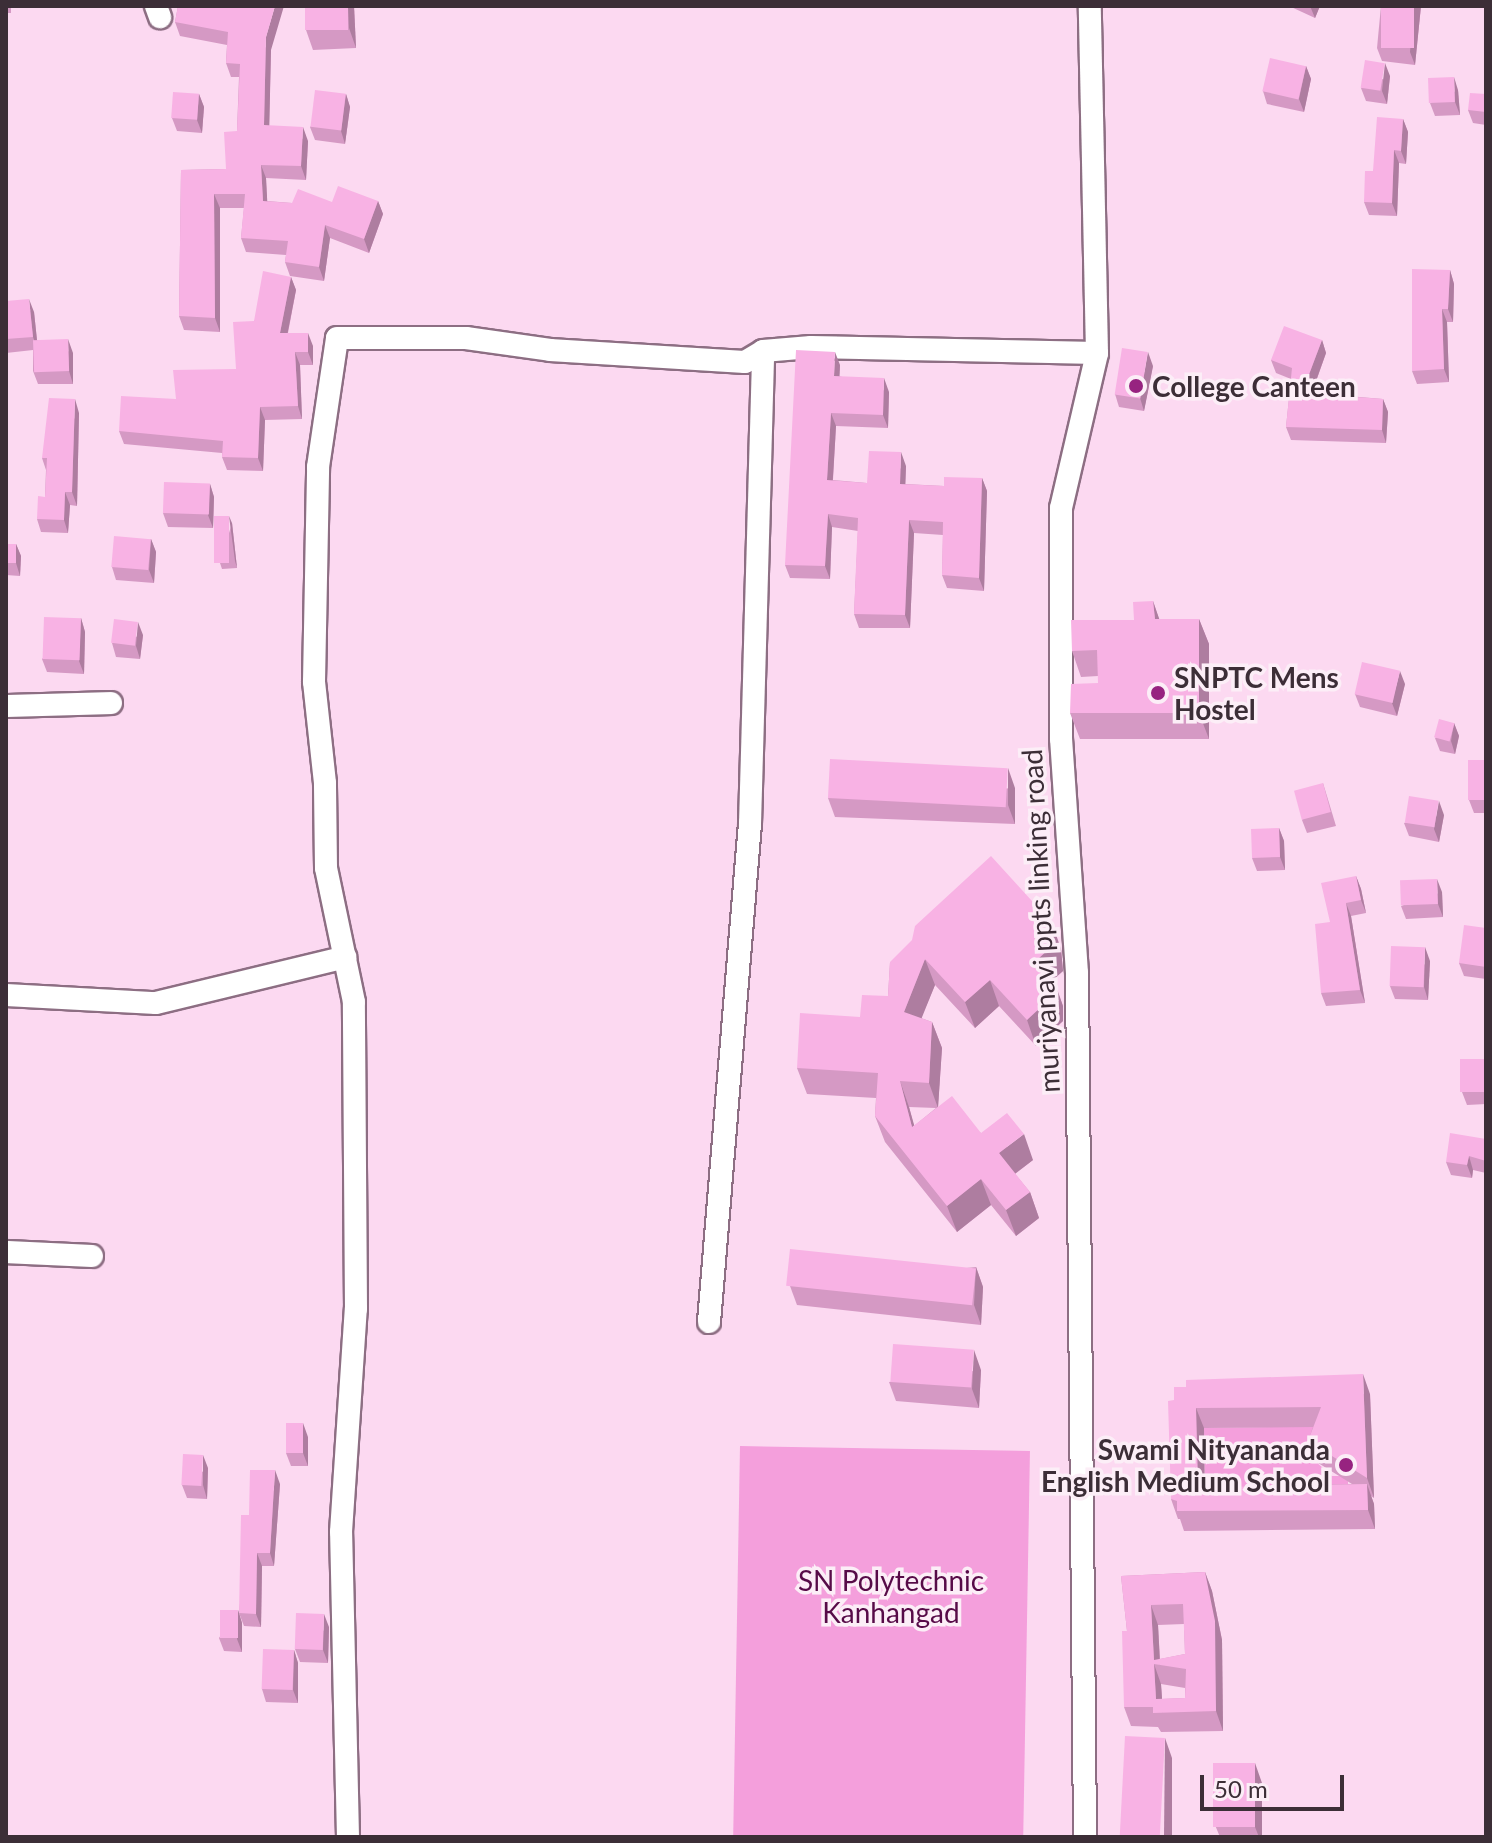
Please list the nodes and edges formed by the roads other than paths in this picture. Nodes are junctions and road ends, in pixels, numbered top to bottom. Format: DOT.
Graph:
graph roads {
  1 [pos="1090,6"];
  2 [pos="763,351"];
  3 [pos="1097,353"];
  4 [pos="111,703"];
  5 [pos="6,706"];
  6 [pos="346,957"];
  7 [pos="6,995"];
  8 [pos="6,1252"];
  9 [pos="92,1256"];
  10 [pos="709,1322"];
  11 [pos="348,1837"];
  12 [pos="1085,1837"];
  1 -- 3 [label="street, muriyanavi ppts linking road"];
  2 -- 3 [label="street"];
  2 -- 6 [label="street"];
  2 -- 10 [label="street"];
  3 -- 12 [label="street, muriyanavi ppts linking road"];
  4 -- 5 [label="street"];
  6 -- 7 [label="street"];
  6 -- 11 [label="street"];
  8 -- 9 [label="street"];
}
